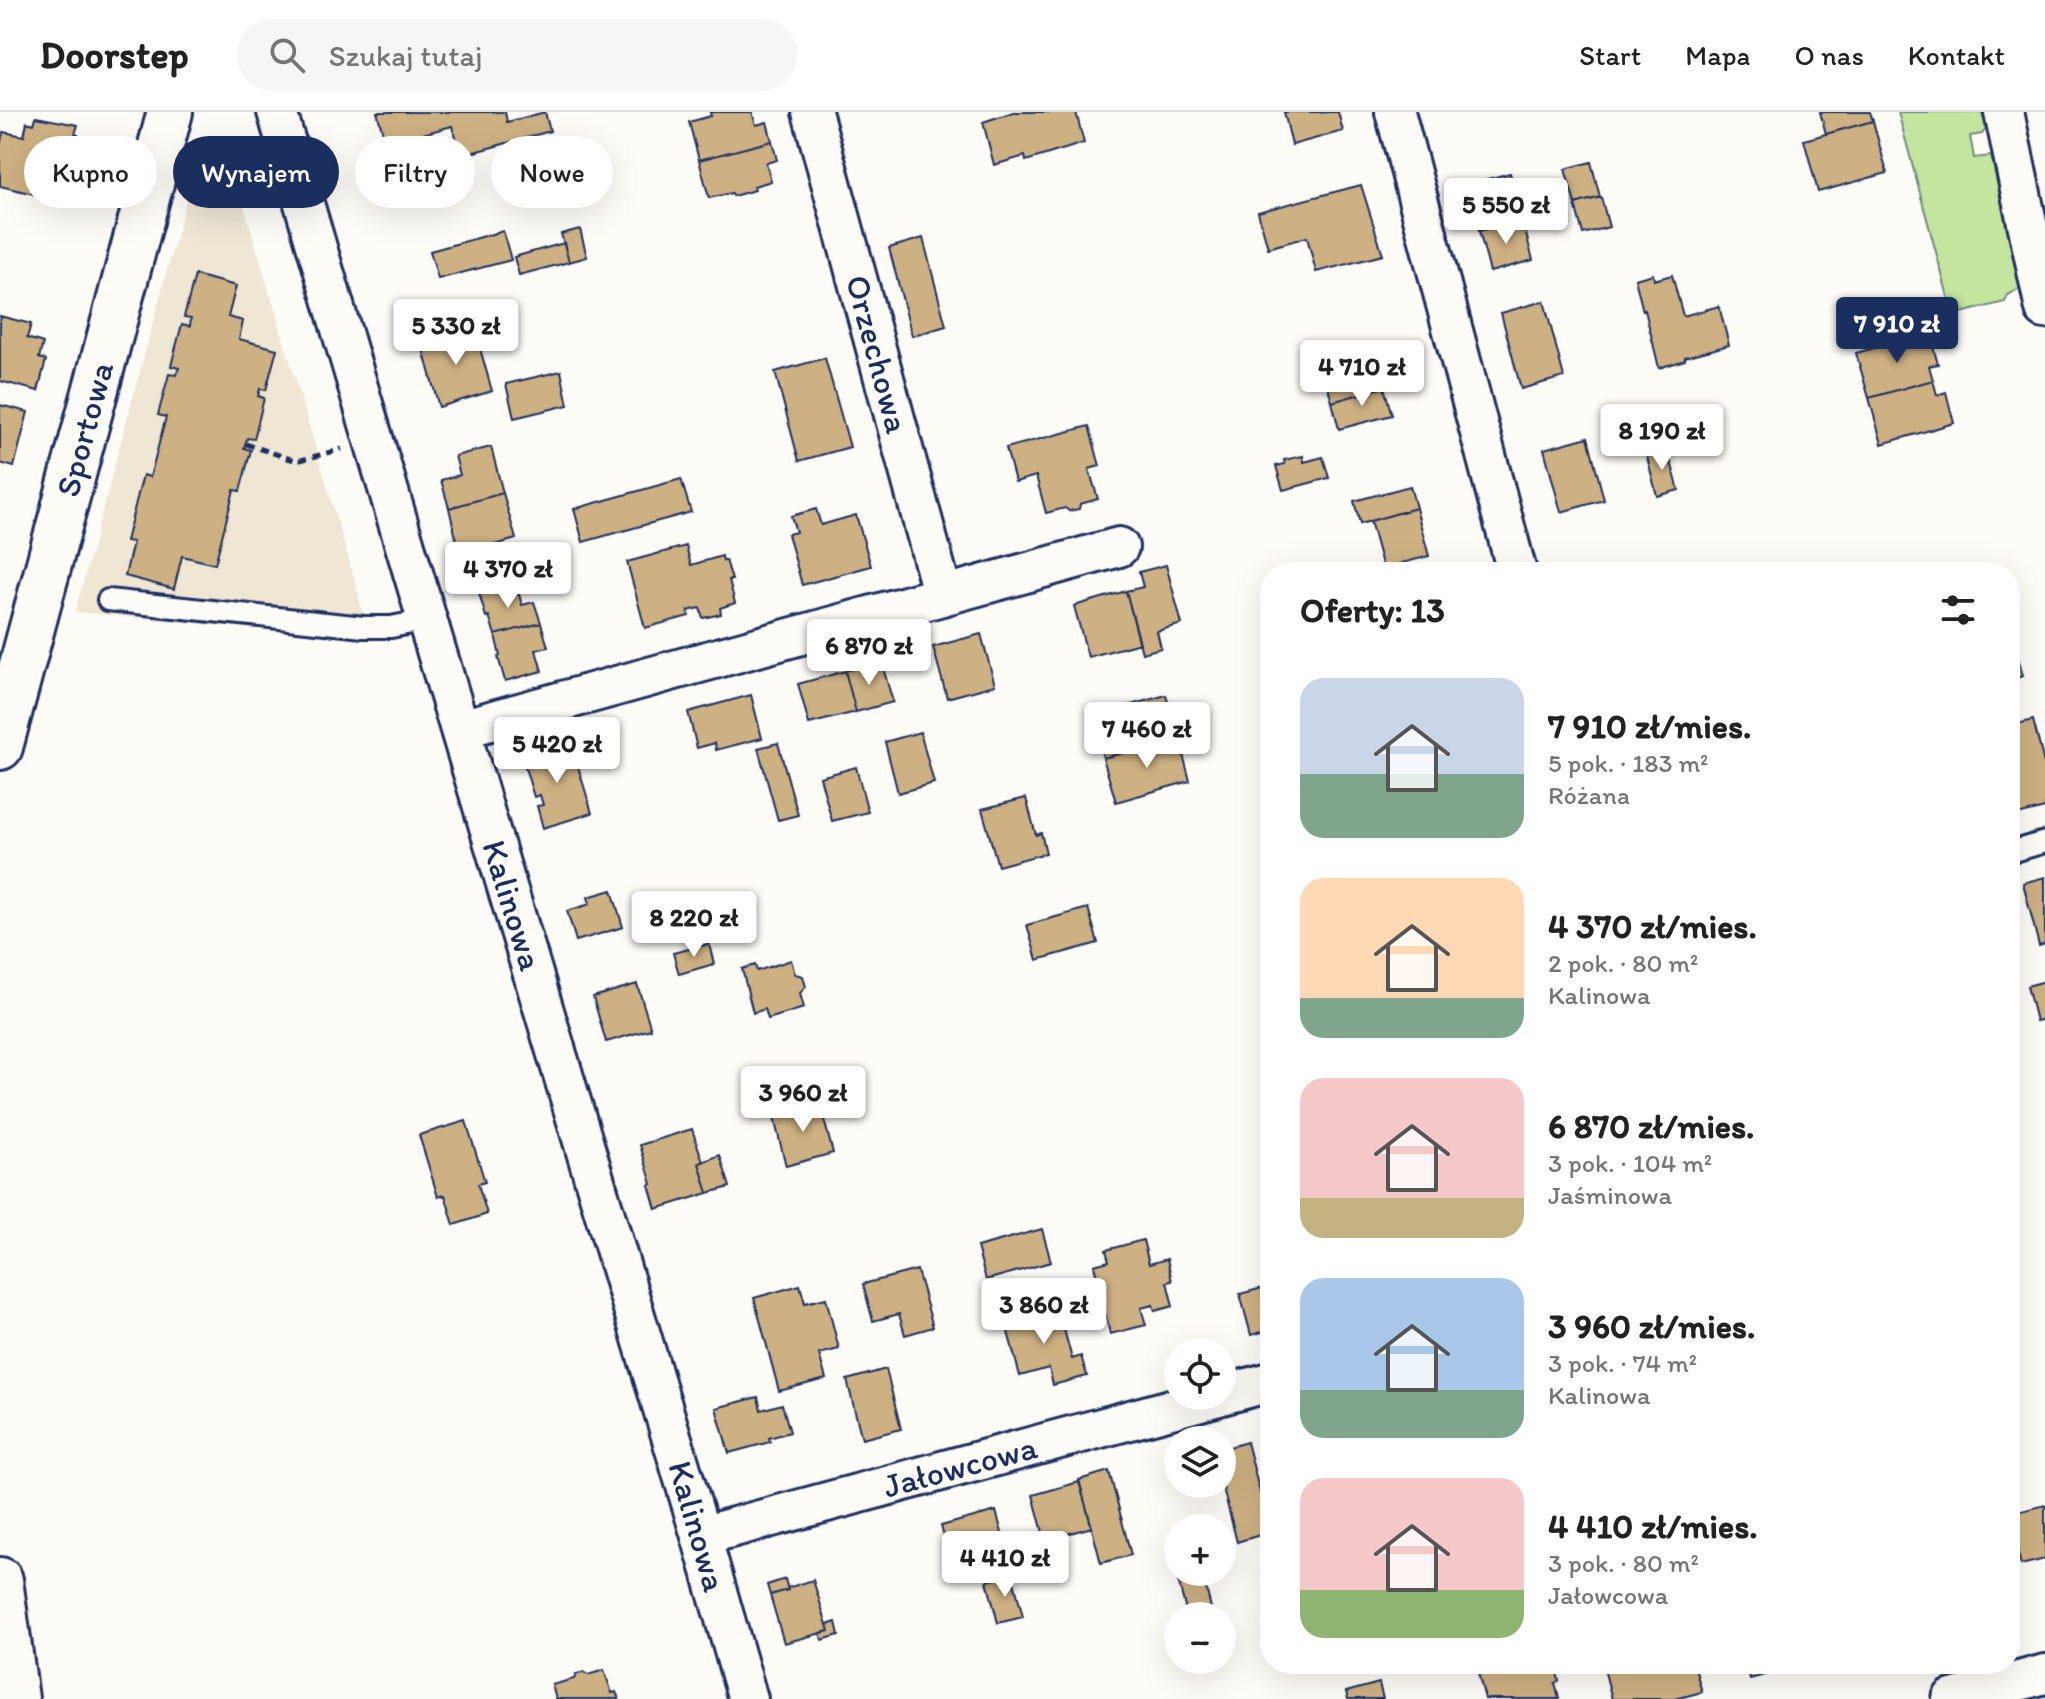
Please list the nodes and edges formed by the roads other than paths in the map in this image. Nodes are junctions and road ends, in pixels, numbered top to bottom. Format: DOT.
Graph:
graph roads {
  1 [pos="170,112"];
  2 [pos="277,112"];
  3 [pos="812,112"];
  4 [pos="1395,112"];
  5 [pos="2004,112"];
  6 [pos="2045,309"];
  7 [pos="1119,547"];
  8 [pos="1514,562"];
  9 [pos="943,596"];
  10 [pos="108,600"];
  11 [pos="427,620"];
  12 [pos="461,729"];
  13 [pos="0,747"];
  14 [pos="2045,842"];
  15 [pos="2020,849"];
  16 [pos="1260,1385"];
  17 [pos="1236,1392"];
  18 [pos="1168,1410"];
  19 [pos="701,1536"];
  20 [pos="0,1580"];
  21 [pos="2045,1674"];
  22 [pos="16,1699"];
  23 [pos="748,1699"];
  24 [pos="1952,1699"];
  1 -- 13 [label="street, Sportowa"];
  2 -- 11 [label="street, Kalinowa"];
  3 -- 9 [label="street, Orzechowa"];
  4 -- 8 [label="street"];
  5 -- 6 [label="street"];
  7 -- 9 [label="street"];
  9 -- 12 [label="street"];
  10 -- 11 [label="lane"];
  11 -- 12 [label="street, Kalinowa"];
  12 -- 19 [label="street, Kalinowa"];
  14 -- 15 [label="lane"];
  16 -- 17 [label="street, Jałowcowa"];
  18 -- 19 [label="street, Jałowcowa"];
  19 -- 23 [label="street, Kalinowa"];
  20 -- 22 [label="street"];
  21 -- 24 [label="street"];
}
